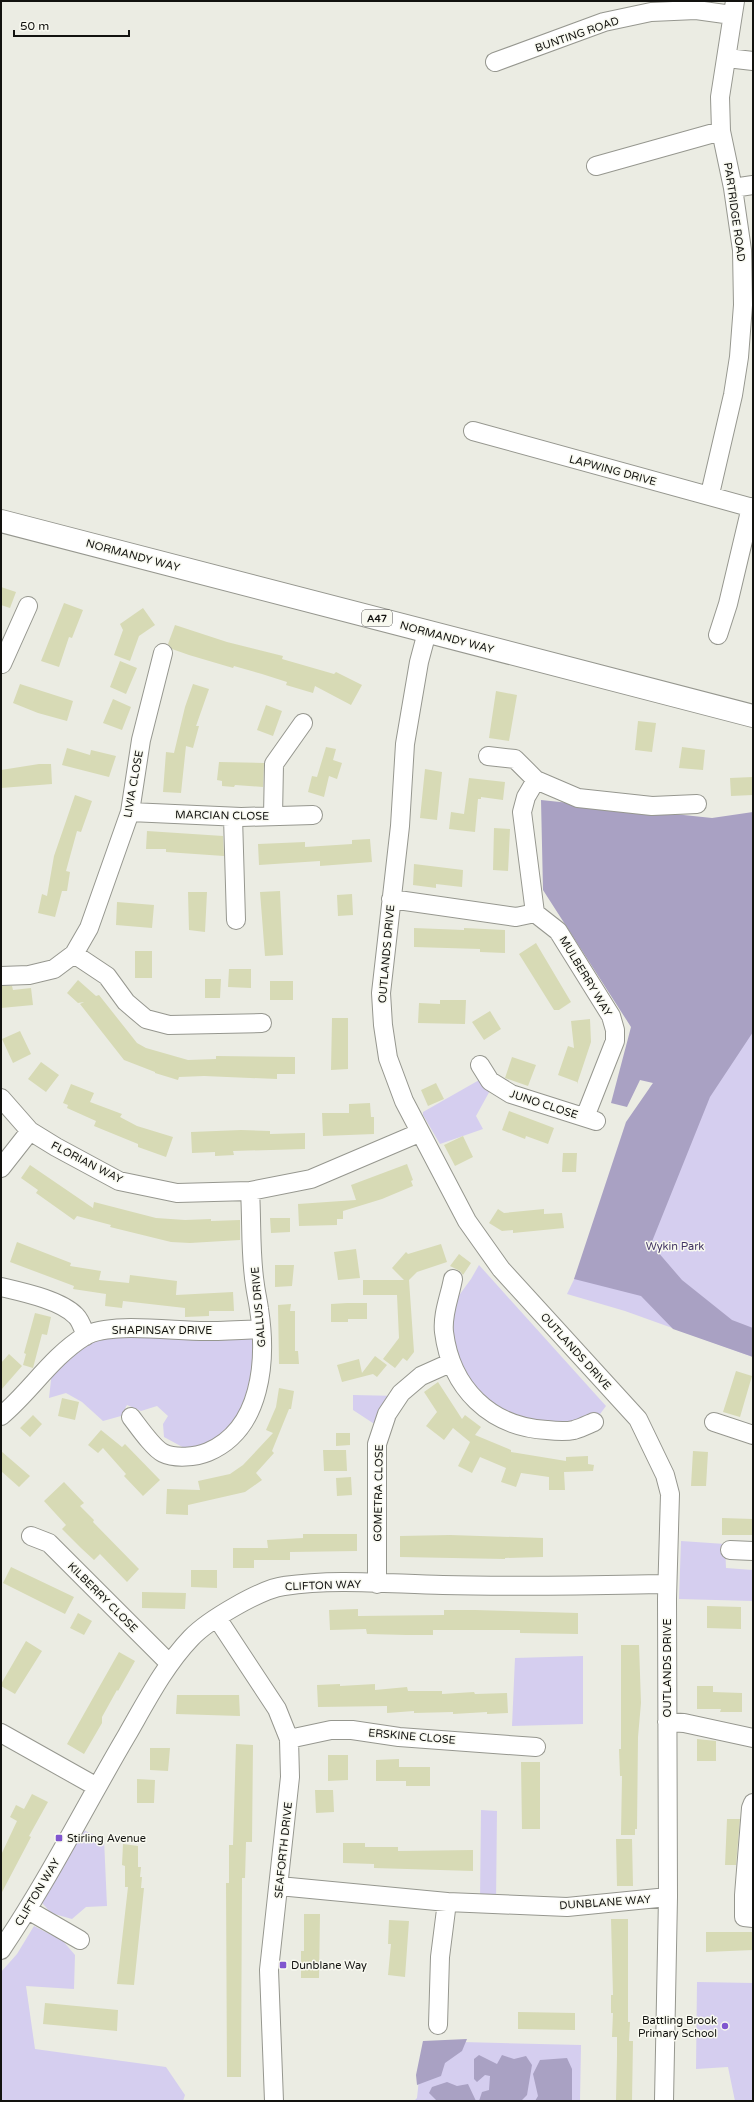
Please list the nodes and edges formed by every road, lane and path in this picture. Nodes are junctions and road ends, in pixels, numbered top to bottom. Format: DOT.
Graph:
graph roads {
  1 [pos="734,8"];
  2 [pos="727,58"];
  3 [pos="753,61"];
  4 [pos="495,62"];
  5 [pos="722,131"];
  6 [pos="596,166"];
  7 [pos="753,185"];
  8 [pos="733,188"];
  9 [pos="473,431"];
  10 [pos="710,494"];
  11 [pos="752,508"];
  12 [pos="1,521"];
  13 [pos="28,606"];
  14 [pos="427,632"];
  15 [pos="718,635"];
  16 [pos="163,653"];
  17 [pos="1,665"];
  18 [pos="753,716"];
  19 [pos="303,723"];
  20 [pos="488,756"];
  21 [pos="536,780"];
  22 [pos="697,804"];
  23 [pos="130,812"];
  24 [pos="313,815"];
  25 [pos="273,816"];
  26 [pos="233,817"];
  27 [pos="391,899"];
  28 [pos="535,913"];
  29 [pos="236,920"];
  30 [pos="74,954"];
  31 [pos="1,976"];
  32 [pos="262,1023"];
  33 [pos="480,1065"];
  34 [pos="1,1098"];
  35 [pos="590,1119"];
  36 [pos="30,1131"];
  37 [pos="419,1133"];
  38 [pos="1,1168"];
  39 [pos="250,1191"];
  40 [pos="453,1279"];
  41 [pos="1,1287"];
  42 [pos="260,1329"];
  43 [pos="86,1336"];
  44 [pos="450,1362"];
  45 [pos="1,1416"];
  46 [pos="131,1417"];
  47 [pos="594,1422"];
  48 [pos="714,1422"];
  49 [pos="753,1435"];
  50 [pos="31,1536"];
  51 [pos="730,1550"];
  52 [pos="753,1552"];
  53 [pos="377,1584"];
  54 [pos="667,1584"];
  55 [pos="217,1618"];
  56 [pos="170,1664"];
  57 [pos="667,1722"];
  58 [pos="1,1733"];
  59 [pos="753,1738"];
  60 [pos="289,1739"];
  61 [pos="536,1747"];
  62 [pos="97,1787"];
  63 [pos="753,1803"];
  64 [pos="279,1886"];
  65 [pos="668,1897"];
  66 [pos="447,1902"];
  67 [pos="28,1910"];
  68 [pos="753,1918"];
  69 [pos="80,1940"];
  70 [pos="1,1950"];
  71 [pos="438,2025"];
  72 [pos="274,2101"];
  73 [pos="664,2101"];
  1 -- 2 [label="street, PARTRIDGE ROAD"];
  1 -- 4 [label="street, BUNTING ROAD"];
  2 -- 3 [label="street"];
  2 -- 5 [label="street, PARTRIDGE ROAD"];
  5 -- 6 [label="street"];
  5 -- 8 [label="street, PARTRIDGE ROAD"];
  7 -- 8 [label="street"];
  8 -- 10 [label="street, PARTRIDGE ROAD"];
  9 -- 10 [label="street, LAPWING DRIVE"];
  10 -- 11 [label="street, LAPWING DRIVE"];
  11 -- 15 [label="street"];
  12 -- 14 [label="main road, NORMANDY WAY / A47"];
  13 -- 17 [label="street"];
  14 -- 18 [label="main road, NORMANDY WAY / A47"];
  14 -- 27 [label="street, OUTLANDS DRIVE"];
  16 -- 23 [label="street, LIVIA CLOSE"];
  19 -- 25 [label="street"];
  20 -- 21 [label="street"];
  21 -- 22 [label="street"];
  21 -- 28 [label="street"];
  23 -- 26 [label="street, MARCIAN CLOSE"];
  23 -- 30 [label="street, LIVIA CLOSE"];
  24 -- 25 [label="street, MARCIAN CLOSE"];
  25 -- 26 [label="street, MARCIAN CLOSE"];
  26 -- 29 [label="street"];
  27 -- 28 [label="street"];
  27 -- 37 [label="street, OUTLANDS DRIVE"];
  28 -- 35 [label="street, MULBERRY WAY"];
  30 -- 31 [label="street"];
  30 -- 32 [label="street"];
  33 -- 35 [label="street, JUNO CLOSE"];
  34 -- 36 [label="street, FLORIAN WAY"];
  36 -- 38 [label="street"];
  36 -- 39 [label="street, FLORIAN WAY"];
  37 -- 39 [label="street, FLORIAN WAY"];
  37 -- 54 [label="street, OUTLANDS DRIVE"];
  39 -- 42 [label="street, GALLUS DRIVE"];
  40 -- 44 [label="street"];
  41 -- 43 [label="street"];
  42 -- 43 [label="street, SHAPINSAY DRIVE"];
  42 -- 46 [label="street, GALLUS DRIVE"];
  43 -- 45 [label="street, SHAPINSAY DRIVE"];
  44 -- 47 [label="street"];
  44 -- 53 [label="street, GOMETRA CLOSE"];
  48 -- 49 [label="street"];
  50 -- 56 [label="street, KILBERRY CLOSE"];
  51 -- 52 [label="street"];
  53 -- 54 [label="street, CLIFTON WAY"];
  53 -- 55 [label="street, CLIFTON WAY"];
  54 -- 57 [label="street, OUTLANDS DRIVE"];
  55 -- 56 [label="street, CLIFTON WAY"];
  55 -- 60 [label="street, SEAFORTH DRIVE"];
  56 -- 62 [label="street, CLIFTON WAY"];
  57 -- 59 [label="street"];
  57 -- 65 [label="street, OUTLANDS DRIVE"];
  58 -- 62 [label="street"];
  60 -- 61 [label="street, ERSKINE CLOSE"];
  60 -- 64 [label="street, SEAFORTH DRIVE"];
  62 -- 67 [label="street, CLIFTON WAY"];
  63 -- 68 [label="street"];
  64 -- 66 [label="street, DUNBLANE WAY"];
  64 -- 72 [label="street, SEAFORTH DRIVE"];
  65 -- 66 [label="street, DUNBLANE WAY"];
  65 -- 73 [label="street, OUTLANDS DRIVE"];
  66 -- 71 [label="street"];
  67 -- 69 [label="street"];
  67 -- 70 [label="street, CLIFTON WAY"];
}
